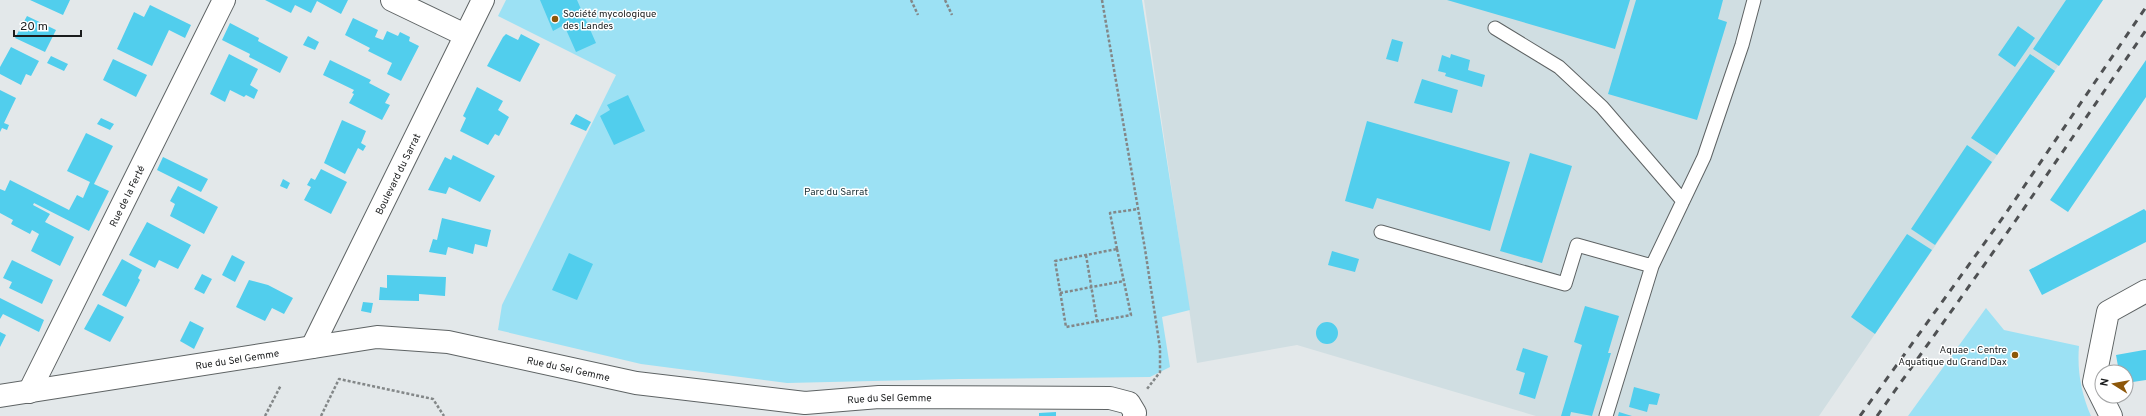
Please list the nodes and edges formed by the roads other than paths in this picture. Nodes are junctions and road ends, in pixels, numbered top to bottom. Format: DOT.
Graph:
graph roads {
  1 [pos="224,0"];
  2 [pos="392,0"];
  3 [pos="482,0"];
  4 [pos="1754,0"];
  5 [pos="1495,28"];
  6 [pos="465,35"];
  7 [pos="1683,201"];
  8 [pos="1381,232"];
  9 [pos="1652,266"];
  10 [pos="2146,291"];
  11 [pos="312,347"];
  12 [pos="29,392"];
  13 [pos="0,396"];
  14 [pos="792,408"];
  15 [pos="1132,411"];
  16 [pos="1606,416"];
  17 [pos="2111,416"];
  1 -- 12 [label="street, Rue de la Ferté"];
  2 -- 6 [label="street"];
  3 -- 6 [label="street, Boulevard du Sarrat"];
  4 -- 7 [label="lane"];
  5 -- 7 [label="lane"];
  6 -- 11 [label="street, Boulevard du Sarrat"];
  7 -- 9 [label="lane"];
  8 -- 9 [label="lane"];
  9 -- 16 [label="lane"];
  10 -- 17 [label="street"];
  11 -- 12 [label="street, Rue du Sel Gemme"];
  11 -- 14 [label="street, Rue du Sel Gemme"];
  12 -- 13 [label="street, Rue du Sel Gemme"];
  14 -- 15 [label="street, Rue du Sel Gemme"];
}
